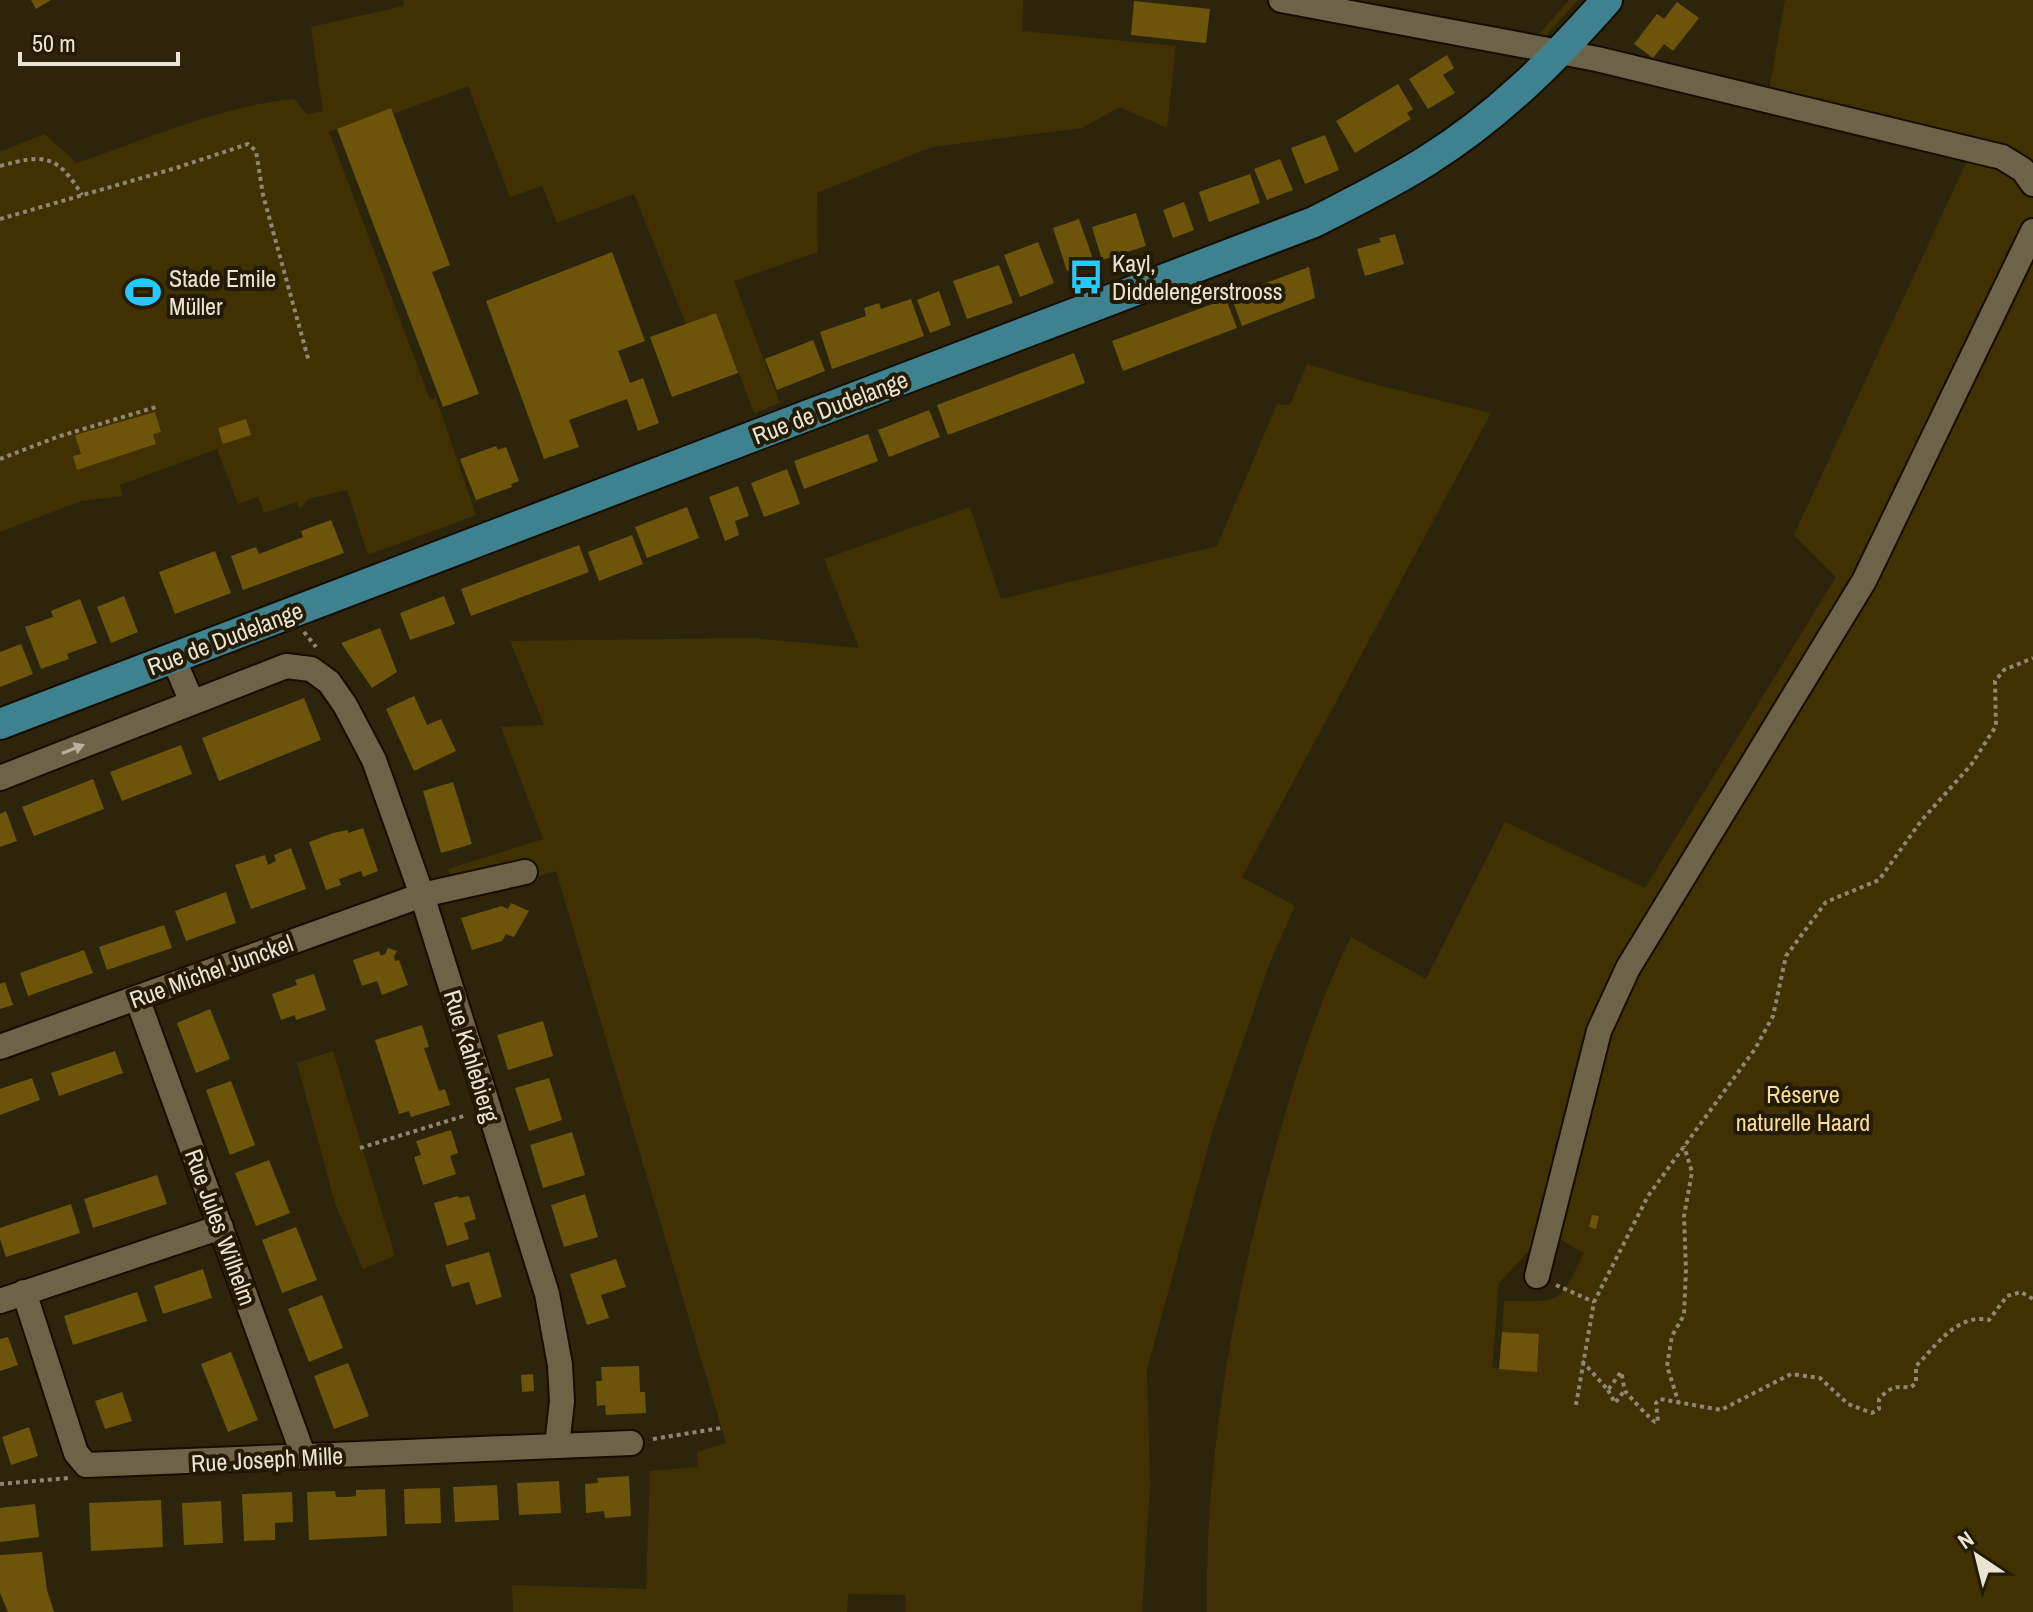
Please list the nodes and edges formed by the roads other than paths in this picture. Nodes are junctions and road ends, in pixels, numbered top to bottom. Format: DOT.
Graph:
graph roads {
  1 [pos="1281,0"];
  2 [pos="1607,0"];
  3 [pos="1561,52"];
  4 [pos="2033,184"];
  5 [pos="2033,231"];
  6 [pos="173,658"];
  7 [pos="329,682"];
  8 [pos="192,702"];
  9 [pos="0,724"];
  10 [pos="0,778"];
  11 [pos="525,872"];
  12 [pos="422,895"];
  13 [pos="137,998"];
  14 [pos="0,1047"];
  15 [pos="221,1227"];
  16 [pos="1537,1276"];
  17 [pos="24,1292"];
  18 [pos="0,1301"];
  19 [pos="631,1443"];
  20 [pos="557,1446"];
  21 [pos="304,1457"];
  1 -- 3 [label="street"];
  2 -- 3 [label="main road, Rue de Dudelange"];
  3 -- 4 [label="street"];
  3 -- 6 [label="main road, Rue de Dudelange"];
  5 -- 16 [label="street"];
  6 -- 8 [label="street"];
  6 -- 9 [label="main road, Rue de Dudelange"];
  7 -- 8 [label="street, Rue de Dudelange"];
  7 -- 12 [label="street, Rue Kahlebierg"];
  10 -- 8 [label="street, Rue de Dudelange, one-way"];
  11 -- 12 [label="street, Rue Michel Junckel"];
  12 -- 13 [label="street, Rue Michel Junckel"];
  12 -- 20 [label="street, Rue Kahlebierg"];
  13 -- 14 [label="street, Rue Michel Junckel"];
  13 -- 15 [label="street, Rue Jules Wilhelm"];
  15 -- 17 [label="street"];
  15 -- 21 [label="street, Rue Jules Wilhelm"];
  17 -- 18 [label="street"];
  17 -- 21 [label="street, Rue Joseph Mille"];
  19 -- 20 [label="street, Rue Joseph Mille"];
  20 -- 21 [label="street, Rue Joseph Mille"];
}
